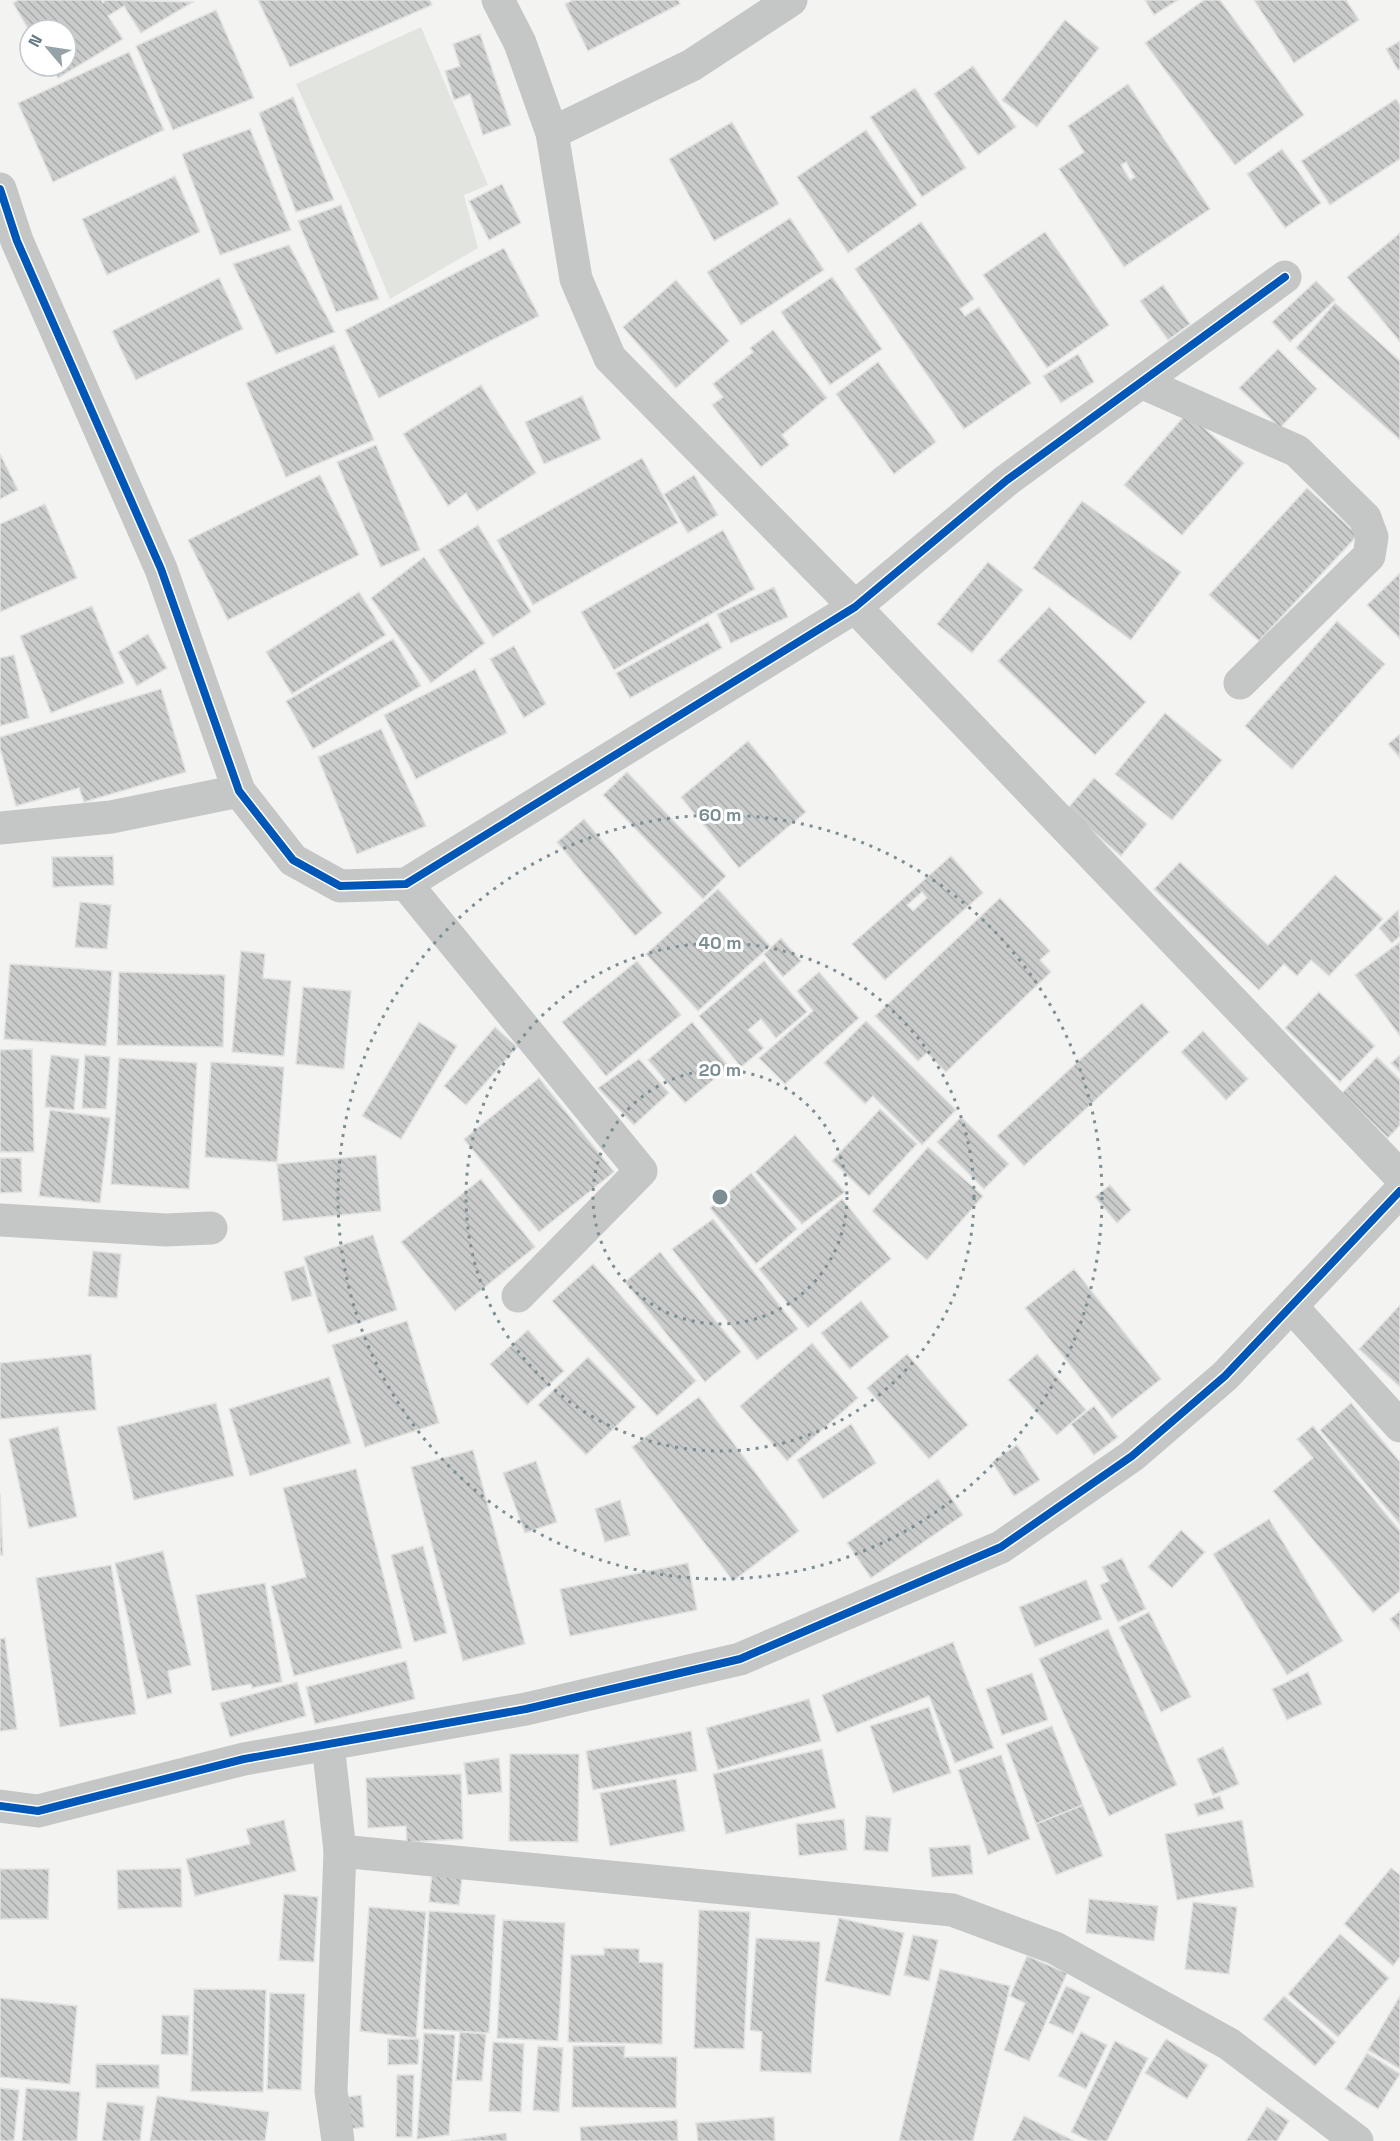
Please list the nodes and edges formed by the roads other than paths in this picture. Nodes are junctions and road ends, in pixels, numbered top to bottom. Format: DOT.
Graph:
graph roads {
  1 [pos="498,0"];
  2 [pos="791,0"];
  3 [pos="552,133"];
  4 [pos="0,189"];
  5 [pos="1285,278"];
  6 [pos="1143,383"];
  7 [pos="855,607"];
  8 [pos="1240,683"];
  9 [pos="239,791"];
  10 [pos="0,828"];
  11 [pos="406,884"];
  12 [pos="1400,1176"];
  13 [pos="1400,1191"];
  14 [pos="0,1220"];
  15 [pos="211,1228"];
  16 [pos="518,1296"];
  17 [pos="1292,1306"];
  18 [pos="1400,1426"];
  19 [pos="328,1744"];
  20 [pos="0,1806"];
  21 [pos="340,1851"];
  22 [pos="338,2141"];
  23 [pos="1357,2141"];
  1 -- 3 [label="street"];
  2 -- 3 [label="street"];
  3 -- 7 [label="street"];
  4 -- 9 [label="street"];
  5 -- 6 [label="street"];
  6 -- 7 [label="street"];
  6 -- 8 [label="street"];
  7 -- 11 [label="street"];
  7 -- 12 [label="street"];
  9 -- 10 [label="street"];
  9 -- 11 [label="street"];
  11 -- 16 [label="street"];
  13 -- 17 [label="street"];
  14 -- 15 [label="street"];
  17 -- 18 [label="street"];
  17 -- 19 [label="street"];
  19 -- 20 [label="street"];
  19 -- 21 [label="street"];
  21 -- 22 [label="street"];
  21 -- 23 [label="street"];
}
